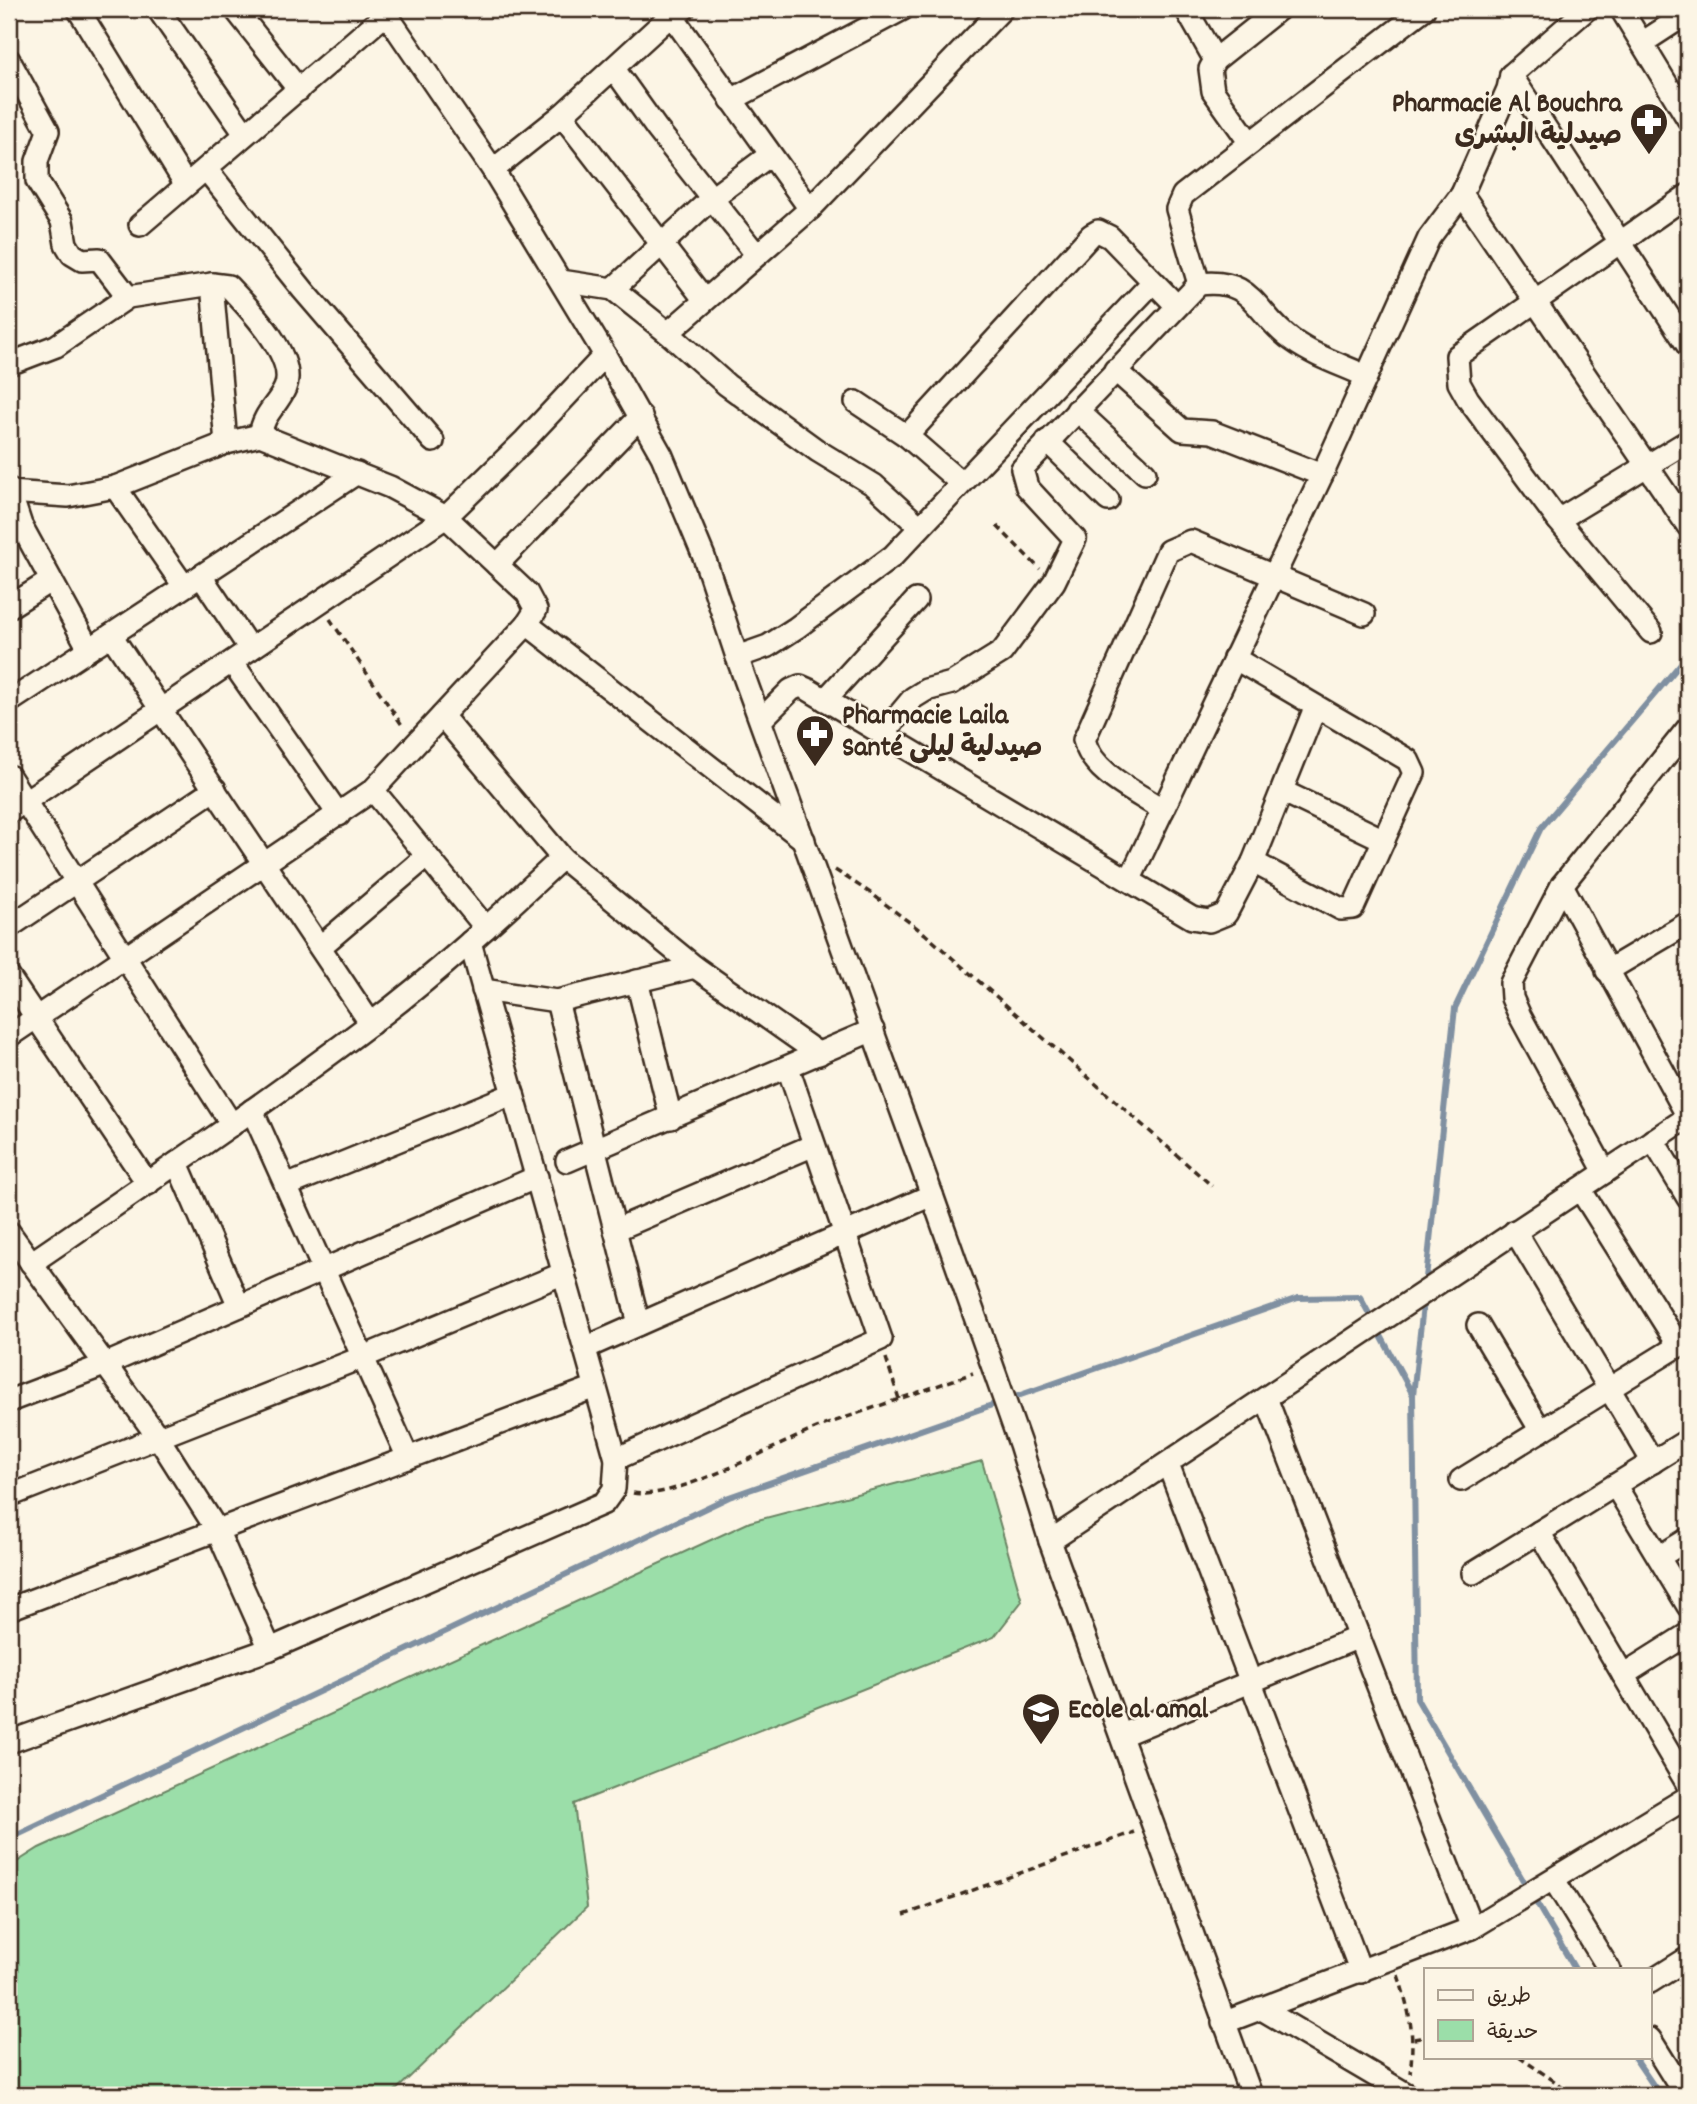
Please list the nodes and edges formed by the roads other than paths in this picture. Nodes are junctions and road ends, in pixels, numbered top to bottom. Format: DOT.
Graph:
graph roads {
  1 [pos="78,9"];
  2 [pos="158,9"];
  3 [pos="234,9"];
  4 [pos="900,9"];
  5 [pos="1002,9"];
  6 [pos="1186,9"];
  7 [pos="1279,9"];
  8 [pos="1424,9"];
  9 [pos="1587,9"];
  10 [pos="1621,9"];
  11 [pos="674,11"];
  12 [pos="384,12"];
  13 [pos="1688,13"];
  14 [pos="1642,43"];
  15 [pos="9,60"];
  16 [pos="1215,60"];
  17 [pos="614,69"];
  18 [pos="1511,75"];
  19 [pos="299,90"];
  20 [pos="731,100"];
  21 [pos="562,115"];
  22 [pos="1688,119"];
  23 [pos="245,134"];
  24 [pos="1250,143"];
  25 [pos="770,155"];
  26 [pos="206,169"];
  27 [pos="492,170"];
  28 [pos="186,185"];
  29 [pos="1462,194"];
  30 [pos="1688,195"];
  31 [pos="712,198"];
  32 [pos="810,209"];
  33 [pos="140,225"];
  34 [pos="1620,242"];
  35 [pos="661,243"];
  36 [pos="756,254"];
  37 [pos="561,281"];
  38 [pos="1153,282"];
  39 [pos="212,284"];
  40 [pos="1199,284"];
  41 [pos="613,289"];
  42 [pos="128,297"];
  43 [pos="704,299"];
  44 [pos="1536,302"];
  45 [pos="1176,305"];
  46 [pos="668,333"];
  47 [pos="1688,346"];
  48 [pos="606,355"];
  49 [pos="9,364"];
  50 [pos="1115,370"];
  51 [pos="1366,376"];
  52 [pos="856,402"];
  53 [pos="1077,410"];
  54 [pos="641,416"];
  55 [pos="260,435"];
  56 [pos="907,436"];
  57 [pos="433,441"];
  58 [pos="1047,441"];
  59 [pos="1688,441"];
  60 [pos="226,443"];
  61 [pos="1647,466"];
  62 [pos="357,473"];
  63 [pos="1145,473"];
  64 [pos="1322,475"];
  65 [pos="961,484"];
  66 [pos="115,487"];
  67 [pos="9,491"];
  68 [pos="1108,500"];
  69 [pos="446,517"];
  70 [pos="1558,520"];
  71 [pos="1688,526"];
  72 [pos="920,527"];
  73 [pos="15,529"];
  74 [pos="497,565"];
  75 [pos="1275,574"];
  76 [pos="50,581"];
  77 [pos="193,581"];
  78 [pos="916,600"];
  79 [pos="9,607"];
  80 [pos="1364,614"];
  81 [pos="527,624"];
  82 [pos="1651,632"];
  83 [pos="111,635"];
  84 [pos="89,649"];
  85 [pos="250,649"];
  86 [pos="737,657"];
  87 [pos="1234,658"];
  88 [pos="232,662"];
  89 [pos="825,700"];
  90 [pos="9,702"];
  91 [pos="1315,708"];
  92 [pos="161,709"];
  93 [pos="442,716"];
  94 [pos="761,720"];
  95 [pos="882,735"];
  96 [pos="1685,743"];
  97 [pos="9,776"];
  98 [pos="215,789"];
  99 [pos="373,790"];
  100 [pos="1282,791"];
  101 [pos="17,807"];
  102 [pos="1163,810"];
  103 [pos="339,815"];
  104 [pos="1384,840"];
  105 [pos="807,847"];
  106 [pos="428,856"];
  107 [pos="562,858"];
  108 [pos="1253,862"];
  109 [pos="265,865"];
  110 [pos="1130,879"];
  111 [pos="76,882"];
  112 [pos="1562,885"];
  113 [pos="1688,923"];
  114 [pos="9,927"];
  115 [pos="486,928"];
  116 [pos="470,943"];
  117 [pos="320,947"];
  118 [pos="125,959"];
  119 [pos="695,967"];
  120 [pos="1607,971"];
  121 [pos="9,977"];
  122 [pos="637,981"];
  123 [pos="484,990"];
  124 [pos="557,1001"];
  125 [pos="36,1018"];
  126 [pos="371,1024"];
  127 [pos="873,1030"];
  128 [pos="9,1036"];
  129 [pos="819,1054"];
  130 [pos="788,1068"];
  131 [pos="513,1094"];
  132 [pos="252,1110"];
  133 [pos="1688,1117"];
  134 [pos="671,1118"];
  135 [pos="232,1125"];
  136 [pos="1653,1140"];
  137 [pos="814,1146"];
  138 [pos="596,1151"];
  139 [pos="567,1161"];
  140 [pos="177,1163"];
  141 [pos="1605,1172"];
  142 [pos="537,1177"];
  143 [pos="148,1184"];
  144 [pos="286,1186"];
  145 [pos="1580,1189"];
  146 [pos="932,1195"];
  147 [pos="1688,1198"];
  148 [pos="615,1230"];
  149 [pos="1515,1231"];
  150 [pos="9,1232"];
  151 [pos="844,1234"];
  152 [pos="31,1263"];
  153 [pos="324,1269"];
  154 [pos="564,1273"];
  155 [pos="239,1306"];
  156 [pos="639,1324"];
  157 [pos="1478,1325"];
  158 [pos="1684,1343"];
  159 [pos="585,1348"];
  160 [pos="363,1357"];
  161 [pos="104,1365"];
  162 [pos="595,1387"];
  163 [pos="1609,1389"];
  164 [pos="1266,1398"];
  165 [pos="9,1401"];
  166 [pos="1541,1431"];
  167 [pos="158,1437"];
  168 [pos="1688,1440"];
  169 [pos="408,1458"];
  170 [pos="616,1459"];
  171 [pos="1653,1462"];
  172 [pos="1168,1464"];
  173 [pos="1461,1480"];
  174 [pos="1615,1485"];
  175 [pos="9,1496"];
  176 [pos="217,1530"];
  177 [pos="1539,1532"];
  178 [pos="1688,1539"];
  179 [pos="1050,1541"];
  180 [pos="1659,1557"];
  181 [pos="1473,1573"];
  182 [pos="1688,1606"];
  183 [pos="9,1609"];
  184 [pos="1688,1634"];
  185 [pos="1359,1637"];
  186 [pos="270,1649"];
  187 [pos="1623,1675"];
  188 [pos="1251,1682"];
  189 [pos="1122,1735"];
  190 [pos="9,1742"];
  191 [pos="1688,1785"];
  192 [pos="1688,1797"];
  193 [pos="1548,1884"];
  194 [pos="1472,1928"];
  195 [pos="1688,1958"];
  196 [pos="1608,1968"];
  197 [pos="1361,1972"];
  198 [pos="1652,1981"];
  199 [pos="1260,2008"];
  200 [pos="1223,2023"];
  201 [pos="1652,2042"];
  202 [pos="1251,2095"];
  203 [pos="1407,2095"];
  204 [pos="1685,2095"];
  1 -- 28 [label="street"];
  2 -- 23 [label="street"];
  3 -- 19 [label="street"];
  4 -- 20 [label="street"];
  5 -- 32 [label="street"];
  6 -- 16 [label="street"];
  7 -- 16 [label="street"];
  8 -- 24 [label="street"];
  9 -- 18 [label="street"];
  10 -- 14 [label="street"];
  11 -- 17 [label="street"];
  11 -- 20 [label="street"];
  12 -- 19 [label="street"];
  12 -- 27 [label="street"];
  13 -- 14 [label="street"];
  14 -- 22 [label="street"];
  15 -- 42 [label="street"];
  16 -- 24 [label="street"];
  17 -- 21 [label="street"];
  17 -- 31 [label="street"];
  18 -- 29 [label="street"];
  18 -- 34 [label="street"];
  19 -- 23 [label="street"];
  20 -- 25 [label="street"];
  21 -- 27 [label="street"];
  21 -- 35 [label="street"];
  23 -- 26 [label="street"];
  24 -- 40 [label="street"];
  25 -- 31 [label="street"];
  25 -- 32 [label="street"];
  26 -- 28 [label="street"];
  26 -- 57 [label="street"];
  27 -- 37 [label="street"];
  28 -- 33 [label="street"];
  29 -- 44 [label="street"];
  29 -- 51 [label="street"];
  30 -- 34 [label="street"];
  31 -- 35 [label="street"];
  31 -- 36 [label="street"];
  32 -- 36 [label="street"];
  34 -- 44 [label="street"];
  34 -- 47 [label="street"];
  35 -- 41 [label="street"];
  35 -- 43 [label="street"];
  36 -- 43 [label="street"];
  37 -- 41 [label="street"];
  37 -- 48 [label="street"];
  38 -- 45 [label="street"];
  38 -- 56 [label="street"];
  38 -- 65 [label="street"];
  39 -- 42 [label="street"];
  39 -- 55 [label="street"];
  39 -- 60 [label="street"];
  40 -- 45 [label="street"];
  40 -- 51 [label="street"];
  41 -- 46 [label="street"];
  42 -- 49 [label="street"];
  43 -- 46 [label="street"];
  44 -- 61 [label="street"];
  44 -- 70 [label="street"];
  45 -- 50 [label="street"];
  46 -- 72 [label="street"];
  48 -- 54 [label="street"];
  48 -- 69 [label="street"];
  50 -- 53 [label="street"];
  50 -- 64 [label="street"];
  51 -- 64 [label="street"];
  52 -- 56 [label="street"];
  53 -- 58 [label="street"];
  53 -- 63 [label="street"];
  54 -- 74 [label="street"];
  54 -- 86 [label="street"];
  55 -- 60 [label="street"];
  55 -- 62 [label="street"];
  56 -- 65 [label="street"];
  58 -- 68 [label="street"];
  58 -- 95 [label="street"];
  59 -- 61 [label="street"];
  60 -- 66 [label="street"];
  61 -- 70 [label="street"];
  61 -- 71 [label="street"];
  62 -- 69 [label="street"];
  62 -- 77 [label="street"];
  64 -- 75 [label="street"];
  65 -- 72 [label="street"];
  66 -- 67 [label="street"];
  66 -- 77 [label="street"];
  67 -- 73 [label="street"];
  69 -- 74 [label="street"];
  69 -- 85 [label="street"];
  70 -- 82 [label="street"];
  72 -- 86 [label="street"];
  73 -- 76 [label="street"];
  74 -- 81 [label="street"];
  75 -- 80 [label="street"];
  75 -- 87 [label="street"];
  75 -- 102 [label="street"];
  76 -- 79 [label="street"];
  76 -- 84 [label="street"];
  77 -- 83 [label="street"];
  77 -- 85 [label="street"];
  78 -- 89 [label="street"];
  81 -- 93 [label="street"];
  81 -- 105 [label="street"];
  83 -- 84 [label="street"];
  83 -- 92 [label="street"];
  84 -- 90 [label="street"];
  85 -- 88 [label="street"];
  86 -- 94 [label="street"];
  87 -- 91 [label="street"];
  87 -- 102 [label="street"];
  88 -- 92 [label="street"];
  88 -- 103 [label="street"];
  89 -- 94 [label="street"];
  89 -- 95 [label="street"];
  91 -- 100 [label="street"];
  91 -- 104 [label="street"];
  92 -- 98 [label="street"];
  92 -- 101 [label="street"];
  93 -- 99 [label="street"];
  93 -- 107 [label="street"];
  94 -- 105 [label="street"];
  95 -- 110 [label="street"];
  96 -- 112 [label="street"];
  97 -- 101 [label="street"];
  98 -- 109 [label="street"];
  98 -- 111 [label="street"];
  99 -- 103 [label="street"];
  99 -- 106 [label="street"];
  100 -- 104 [label="street"];
  100 -- 108 [label="street"];
  101 -- 111 [label="street"];
  102 -- 110 [label="street"];
  103 -- 109 [label="street"];
  104 -- 108 [label="street"];
  105 -- 127 [label="street"];
  106 -- 115 [label="street"];
  106 -- 117 [label="street"];
  107 -- 115 [label="street"];
  107 -- 119 [label="street"];
  108 -- 110 [label="street"];
  109 -- 117 [label="street"];
  109 -- 118 [label="street"];
  111 -- 114 [label="street"];
  111 -- 118 [label="street"];
  112 -- 120 [label="street"];
  112 -- 141 [label="street"];
  113 -- 120 [label="street"];
  115 -- 116 [label="street"];
  116 -- 123 [label="street"];
  116 -- 126 [label="street"];
  117 -- 126 [label="street"];
  118 -- 125 [label="street"];
  118 -- 135 [label="street"];
  119 -- 122 [label="street"];
  119 -- 129 [label="street"];
  120 -- 133 [label="street"];
  121 -- 125 [label="street"];
  122 -- 124 [label="street"];
  122 -- 134 [label="street"];
  123 -- 124 [label="street"];
  123 -- 131 [label="street"];
  124 -- 138 [label="street"];
  125 -- 128 [label="street"];
  125 -- 143 [label="street"];
  126 -- 132 [label="street"];
  127 -- 129 [label="street"];
  127 -- 146 [label="street"];
  129 -- 130 [label="street"];
  130 -- 134 [label="street"];
  130 -- 137 [label="street"];
  131 -- 142 [label="street"];
  131 -- 144 [label="street"];
  132 -- 135 [label="street"];
  132 -- 144 [label="street"];
  133 -- 136 [label="street"];
  134 -- 138 [label="street"];
  135 -- 140 [label="street"];
  136 -- 141 [label="street"];
  136 -- 147 [label="street"];
  137 -- 148 [label="street"];
  137 -- 151 [label="street"];
  138 -- 139 [label="street"];
  138 -- 148 [label="street"];
  140 -- 143 [label="street"];
  140 -- 155 [label="street"];
  141 -- 145 [label="street"];
  142 -- 153 [label="street"];
  142 -- 154 [label="street"];
  143 -- 152 [label="street"];
  144 -- 153 [label="street"];
  145 -- 149 [label="street"];
  145 -- 158 [label="street"];
  146 -- 151 [label="street"];
  146 -- 179 [label="street"];
  148 -- 156 [label="street"];
  149 -- 163 [label="street"];
  149 -- 164 [label="street"];
  150 -- 152 [label="street"];
  151 -- 156 [label="street"];
  151 -- 170 [label="street"];
  152 -- 161 [label="street"];
  153 -- 155 [label="street"];
  153 -- 160 [label="street"];
  154 -- 159 [label="street"];
  154 -- 160 [label="street"];
  155 -- 161 [label="street"];
  156 -- 159 [label="street"];
  157 -- 166 [label="street"];
  158 -- 163 [label="street"];
  159 -- 162 [label="street"];
  160 -- 167 [label="street"];
  160 -- 169 [label="street"];
  161 -- 165 [label="street"];
  161 -- 167 [label="street"];
  162 -- 169 [label="street"];
  162 -- 170 [label="street"];
  163 -- 166 [label="street"];
  163 -- 171 [label="street"];
  164 -- 172 [label="street"];
  164 -- 185 [label="street"];
  166 -- 173 [label="street"];
  167 -- 175 [label="street"];
  167 -- 176 [label="street"];
  168 -- 171 [label="street"];
  169 -- 176 [label="street"];
  170 -- 186 [label="street"];
  171 -- 174 [label="street"];
  172 -- 179 [label="street"];
  172 -- 188 [label="street"];
  174 -- 177 [label="street"];
  174 -- 180 [label="street"];
  176 -- 183 [label="street"];
  176 -- 186 [label="street"];
  177 -- 181 [label="street"];
  177 -- 187 [label="street"];
  178 -- 180 [label="street"];
  179 -- 189 [label="street"];
  180 -- 182 [label="street"];
  184 -- 187 [label="street"];
  185 -- 188 [label="street"];
  185 -- 194 [label="street"];
  186 -- 190 [label="street"];
  187 -- 191 [label="street"];
  188 -- 189 [label="street"];
  188 -- 197 [label="street"];
  189 -- 200 [label="street"];
  192 -- 193 [label="street"];
  193 -- 194 [label="street"];
  193 -- 196 [label="street"];
  194 -- 197 [label="street"];
  195 -- 198 [label="street"];
  197 -- 199 [label="street"];
  199 -- 200 [label="street"];
  199 -- 203 [label="street"];
  200 -- 202 [label="street"];
  201 -- 204 [label="street"];
}
